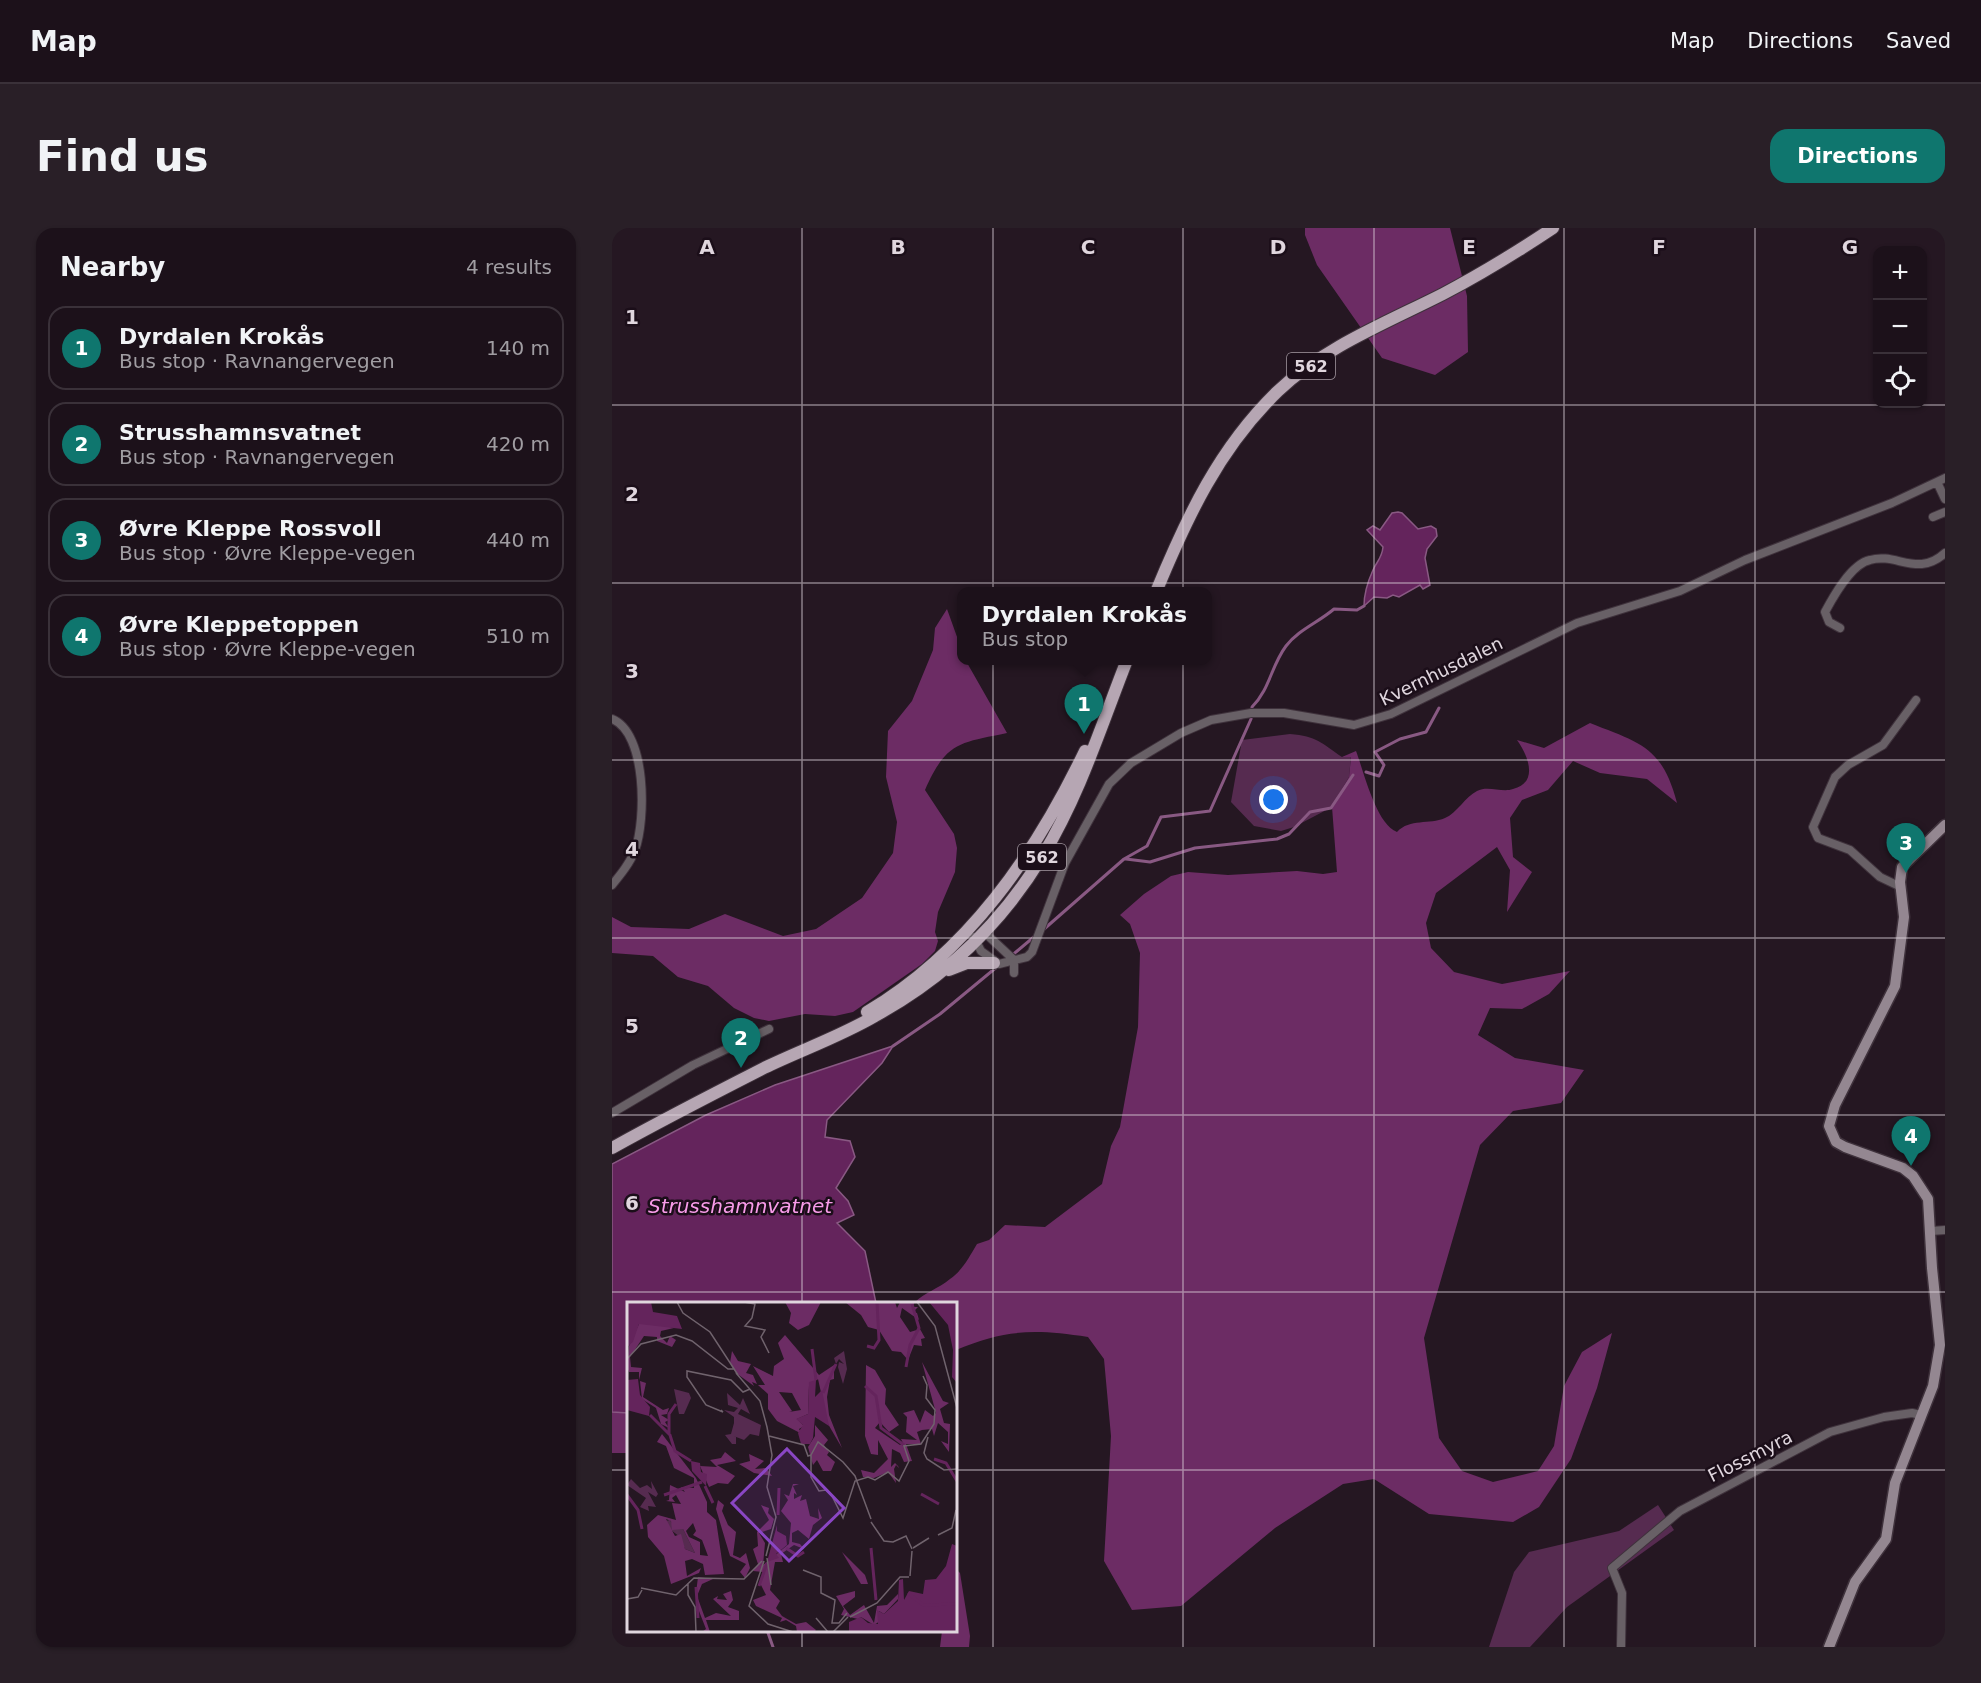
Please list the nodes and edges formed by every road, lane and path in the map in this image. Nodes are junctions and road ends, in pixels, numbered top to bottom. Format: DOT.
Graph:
graph roads {
  1 [pos="1553,228"];
  2 [pos="1945,478"];
  3 [pos="1937,482"];
  4 [pos="1945,499"];
  5 [pos="1945,512"];
  6 [pos="1933,517"];
  7 [pos="1945,553"];
  8 [pos="1158,587"];
  9 [pos="1840,628"];
  10 [pos="1125,665"];
  11 [pos="1916,700"];
  12 [pos="1110,705"];
  13 [pos="612,719"];
  14 [pos="1945,825"];
  15 [pos="612,885"];
  16 [pos="1901,887"];
  17 [pos="970,929"];
  18 [pos="986,931"];
  19 [pos="976,941"];
  20 [pos="1014,960"];
  21 [pos="994,963"];
  22 [pos="1014,973"];
  23 [pos="929,980"];
  24 [pos="849,1026"];
  25 [pos="769,1029"];
  26 [pos="612,1113"];
  27 [pos="612,1148"];
  28 [pos="1945,1230"];
  29 [pos="1931,1231"];
  30 [pos="1921,1415"];
  31 [pos="1621,1647"];
  32 [pos="1829,1647"];
  1 -- 8 [label="main road, 562"];
  2 -- 3 [label="street, Kvernhusdalen"];
  3 -- 4 [label="street"];
  3 -- 20 [label="street, Kvernhusdalen"];
  5 -- 6 [label="street"];
  7 -- 9 [label="street"];
  10 -- 12 [label="main road, 562"];
  11 -- 16 [label="street"];
  12 -- 17 [label="main road, 562"];
  12 -- 18 [label="main road, 562"];
  13 -- 15 [label="street"];
  14 -- 16 [label="street"];
  16 -- 29 [label="street"];
  17 -- 18 [label="street"];
  17 -- 19 [label="street"];
  17 -- 24 [label="main road, 562"];
  18 -- 19 [label="main road, 562"];
  18 -- 20 [label="street"];
  19 -- 21 [label="street"];
  19 -- 23 [label="main road, 562"];
  20 -- 21 [label="street, Kvernhusdalen"];
  20 -- 22 [label="street"];
  21 -- 23 [label="main road, 562"];
  23 -- 24 [label="main road, 562"];
  24 -- 27 [label="main road, 562"];
  25 -- 26 [label="street"];
  28 -- 29 [label="street"];
  29 -- 30 [label="street"];
  30 -- 31 [label="street, Flossmyra"];
  30 -- 32 [label="street"];
}
